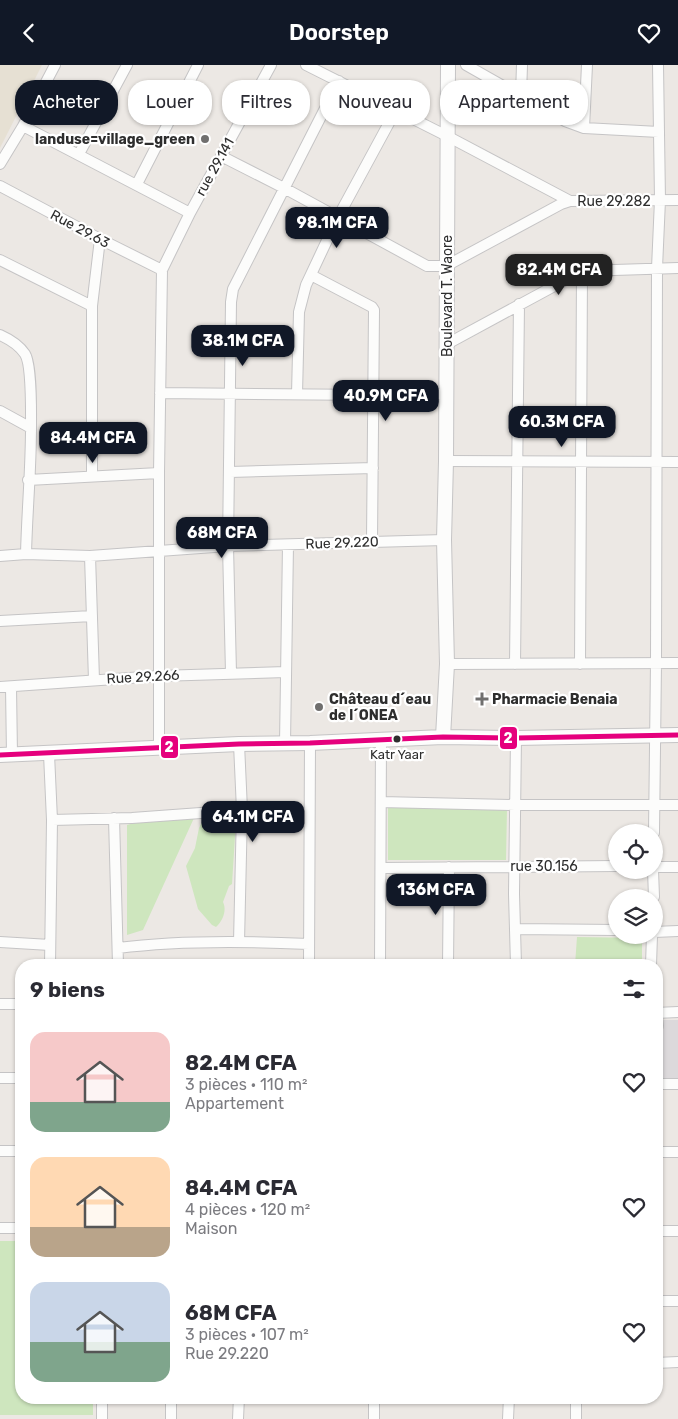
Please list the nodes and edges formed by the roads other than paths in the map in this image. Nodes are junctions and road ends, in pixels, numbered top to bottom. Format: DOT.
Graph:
graph roads {
  1 [pos="55,65"];
  2 [pos="127,65"];
  3 [pos="198,65"];
  4 [pos="272,65"];
  5 [pos="306,65"];
  6 [pos="447,65"];
  7 [pos="466,65"];
  8 [pos="522,65"];
  9 [pos="587,65"];
  10 [pos="658,65"];
  11 [pos="337,80"];
  12 [pos="494,80"];
  13 [pos="522,80"];
  14 [pos="320,118"];
  15 [pos="388,125"];
  16 [pos="425,125"];
  17 [pos="576,125"];
  18 [pos="23,126"];
  19 [pos="584,128"];
  20 [pos="659,132"];
  21 [pos="447,136"];
  22 [pos="79,154"];
  23 [pos="221,156"];
  24 [pos="0,164"];
  25 [pos="137,184"];
  26 [pos="0,186"];
  27 [pos="284,188"];
  28 [pos="660,200"];
  29 [pos="678,200"];
  30 [pos="570,201"];
  31 [pos="190,213"];
  32 [pos="338,217"];
  33 [pos="100,239"];
  34 [pos="0,260"];
  35 [pos="446,265"];
  36 [pos="657,268"];
  37 [pos="678,268"];
  38 [pos="162,270"];
  39 [pos="582,271"];
  40 [pos="311,275"];
  41 [pos="519,304"];
  42 [pos="92,306"];
  43 [pos="0,335"];
  44 [pos="446,344"];
  45 [pos="160,393"];
  46 [pos="230,393"];
  47 [pos="297,393"];
  48 [pos="446,394"];
  49 [pos="373,395"];
  50 [pos="0,411"];
  51 [pos="30,428"];
  52 [pos="518,460"];
  53 [pos="446,461"];
  54 [pos="582,461"];
  55 [pos="656,462"];
  56 [pos="678,462"];
  57 [pos="373,468"];
  58 [pos="159,473"];
  59 [pos="230,473"];
  60 [pos="92,476"];
  61 [pos="28,480"];
  62 [pos="444,540"];
  63 [pos="372,541"];
  64 [pos="288,545"];
  65 [pos="228,546"];
  66 [pos="159,551"];
  67 [pos="26,554"];
  68 [pos="0,556"];
  69 [pos="90,557"];
  70 [pos="92,616"];
  71 [pos="0,621"];
  72 [pos="656,663"];
  73 [pos="678,663"];
  74 [pos="447,664"];
  75 [pos="515,664"];
  76 [pos="580,665"];
  77 [pos="286,672"];
  78 [pos="231,673"];
  79 [pos="158,676"];
  80 [pos="94,680"];
  81 [pos="0,687"];
  82 [pos="11,687"];
  83 [pos="655,734"];
  84 [pos="678,735"];
  85 [pos="443,737"];
  86 [pos="516,738"];
  87 [pos="381,740"];
  88 [pos="285,743"];
  89 [pos="310,743"];
  90 [pos="240,744"];
  91 [pos="158,748"];
  92 [pos="49,754"];
  93 [pos="6,755"];
  94 [pos="381,802"];
  95 [pos="514,805"];
  96 [pos="654,805"];
  97 [pos="678,805"];
  98 [pos="242,810"];
  99 [pos="114,818"];
  100 [pos="52,820"];
  101 [pos="654,824"];
  102 [pos="514,866"];
  103 [pos="608,866"];
  104 [pos="449,867"];
  105 [pos="678,867"];
  106 [pos="382,868"];
  107 [pos="663,868"];
  108 [pos="515,929"];
  109 [pos="608,930"];
  110 [pos="678,931"];
  111 [pos="663,932"];
  112 [pos="0,942"];
  113 [pos="239,942"];
  114 [pos="309,943"];
  115 [pos="652,944"];
  116 [pos="50,945"];
  117 [pos="118,948"];
  118 [pos="50,959"];
  119 [pos="118,959"];
  120 [pos="309,959"];
  121 [pos="380,959"];
  122 [pos="448,959"];
  123 [pos="516,959"];
  124 [pos="651,959"];
  125 [pos="0,1004"];
  126 [pos="15,1004"];
  127 [pos="663,1011"];
  128 [pos="678,1012"];
  129 [pos="0,1078"];
  130 [pos="15,1078"];
  131 [pos="663,1084"];
  132 [pos="678,1084"];
  133 [pos="0,1151"];
  134 [pos="15,1151"];
  135 [pos="663,1152"];
  136 [pos="678,1152"];
  137 [pos="0,1228"];
  138 [pos="15,1228"];
  139 [pos="663,1231"];
  140 [pos="678,1231"];
  141 [pos="663,1301"];
  142 [pos="678,1301"];
  143 [pos="663,1363"];
  144 [pos="678,1363"];
  145 [pos="102,1404"];
  146 [pos="171,1404"];
  147 [pos="239,1404"];
  148 [pos="374,1404"];
  149 [pos="509,1404"];
  150 [pos="576,1404"];
  151 [pos="102,1419"];
  152 [pos="171,1419"];
  153 [pos="238,1419"];
  154 [pos="374,1419"];
  155 [pos="508,1419"];
  156 [pos="576,1419"];
  1 -- 18 [label="street"];
  2 -- 22 [label="street"];
  3 -- 25 [label="street"];
  4 -- 23 [label="street, rue 29.141"];
  5 -- 11 [label="street"];
  6 -- 21 [label="street, Boulevard T. Waore"];
  7 -- 12 [label="street"];
  8 -- 13 [label="street"];
  9 -- 19 [label="street"];
  10 -- 20 [label="street"];
  14 -- 27 [label="street"];
  15 -- 32 [label="street"];
  16 -- 21 [label="street"];
  17 -- 19 [label="street"];
  18 -- 22 [label="street"];
  18 -- 24 [label="street"];
  19 -- 20 [label="street"];
  20 -- 28 [label="street"];
  21 -- 30 [label="street"];
  21 -- 35 [label="street, Boulevard T. Waore"];
  22 -- 25 [label="street"];
  23 -- 27 [label="street"];
  23 -- 31 [label="street, rue 29.141"];
  25 -- 31 [label="street"];
  26 -- 33 [label="street, Rue 29.63"];
  27 -- 32 [label="street"];
  27 -- 46 [label="street"];
  28 -- 29 [label="street, Rue 29.282"];
  28 -- 30 [label="street, Rue 29.282"];
  28 -- 36 [label="street"];
  30 -- 35 [label="street, Rue 29.282"];
  31 -- 38 [label="street, rue 29.141"];
  32 -- 35 [label="street"];
  32 -- 40 [label="street"];
  33 -- 38 [label="street, Rue 29.63"];
  33 -- 42 [label="street"];
  34 -- 42 [label="street"];
  35 -- 44 [label="street, Boulevard T. Waore"];
  36 -- 37 [label="street"];
  36 -- 39 [label="street"];
  36 -- 55 [label="street"];
  38 -- 45 [label="street"];
  39 -- 41 [label="street"];
  39 -- 54 [label="street"];
  40 -- 47 [label="street"];
  40 -- 49 [label="street"];
  41 -- 44 [label="street"];
  41 -- 52 [label="street"];
  42 -- 60 [label="street"];
  43 -- 51 [label="street"];
  44 -- 48 [label="street, Boulevard T. Waore"];
  45 -- 46 [label="street"];
  45 -- 58 [label="street"];
  46 -- 47 [label="street"];
  46 -- 59 [label="street"];
  47 -- 49 [label="street"];
  48 -- 49 [label="street"];
  48 -- 53 [label="street, Boulevard T. Waore"];
  49 -- 57 [label="street"];
  50 -- 51 [label="street"];
  51 -- 61 [label="street"];
  52 -- 53 [label="street"];
  52 -- 54 [label="street"];
  52 -- 75 [label="street"];
  53 -- 62 [label="street, Boulevard T. Waore"];
  54 -- 55 [label="street"];
  54 -- 76 [label="street"];
  55 -- 56 [label="street"];
  55 -- 72 [label="street"];
  57 -- 59 [label="street"];
  57 -- 63 [label="street"];
  58 -- 60 [label="street"];
  58 -- 66 [label="street"];
  59 -- 65 [label="street"];
  60 -- 61 [label="street"];
  61 -- 67 [label="street"];
  62 -- 63 [label="street, Rue 29.220"];
  62 -- 74 [label="street, Boulevard T. Waore"];
  63 -- 64 [label="street, Rue 29.220"];
  64 -- 65 [label="street, Rue 29.220"];
  64 -- 77 [label="street"];
  65 -- 66 [label="street, Rue 29.220"];
  65 -- 78 [label="street"];
  66 -- 69 [label="street, Rue 29.220"];
  66 -- 79 [label="street"];
  67 -- 68 [label="street, Rue 29.220"];
  67 -- 69 [label="street, Rue 29.220"];
  69 -- 70 [label="street"];
  70 -- 71 [label="street"];
  70 -- 80 [label="street"];
  72 -- 73 [label="street"];
  72 -- 76 [label="street"];
  72 -- 83 [label="street"];
  74 -- 75 [label="street"];
  74 -- 85 [label="street, Boulevard T. Waore"];
  75 -- 76 [label="street"];
  77 -- 78 [label="street, Rue 29.266"];
  77 -- 88 [label="street"];
  78 -- 79 [label="street, Rue 29.266"];
  79 -- 80 [label="street, Rue 29.266"];
  79 -- 91 [label="street"];
  80 -- 82 [label="street, Rue 29.266"];
  81 -- 82 [label="street, Rue 29.266"];
  82 -- 93 [label="street"];
  83 -- 84 [label="street"];
  83 -- 86 [label="street"];
  83 -- 96 [label="street"];
  85 -- 86 [label="street"];
  85 -- 87 [label="street"];
  86 -- 95 [label="street"];
  87 -- 89 [label="street"];
  87 -- 94 [label="street"];
  88 -- 89 [label="street"];
  88 -- 90 [label="street"];
  89 -- 114 [label="street"];
  90 -- 91 [label="street"];
  90 -- 98 [label="street"];
  91 -- 92 [label="street"];
  92 -- 93 [label="street"];
  92 -- 100 [label="street"];
  94 -- 95 [label="street"];
  94 -- 106 [label="street"];
  95 -- 96 [label="street"];
  95 -- 102 [label="street"];
  96 -- 97 [label="street"];
  96 -- 101 [label="street"];
  98 -- 99 [label="street"];
  98 -- 113 [label="street"];
  99 -- 100 [label="street"];
  99 -- 117 [label="street"];
  100 -- 116 [label="street"];
  102 -- 103 [label="street, rue 30.156"];
  102 -- 104 [label="street, rue 30.156"];
  102 -- 108 [label="street"];
  104 -- 106 [label="street, rue 30.156"];
  104 -- 122 [label="street"];
  105 -- 107 [label="street"];
  106 -- 121 [label="street"];
  108 -- 109 [label="street"];
  108 -- 123 [label="street"];
  110 -- 111 [label="street"];
  112 -- 116 [label="street"];
  113 -- 114 [label="street"];
  113 -- 117 [label="street"];
  114 -- 120 [label="street"];
  115 -- 124 [label="street"];
  116 -- 118 [label="street"];
  117 -- 119 [label="street"];
  125 -- 126 [label="street"];
  127 -- 128 [label="street"];
  129 -- 130 [label="street"];
  131 -- 132 [label="street"];
  133 -- 134 [label="street"];
  135 -- 136 [label="street"];
  137 -- 138 [label="street"];
  139 -- 140 [label="street"];
  141 -- 142 [label="street"];
  143 -- 144 [label="street"];
  145 -- 151 [label="street"];
  146 -- 152 [label="street"];
  147 -- 153 [label="street"];
  148 -- 154 [label="street"];
  149 -- 155 [label="street"];
  150 -- 156 [label="street"];
}
